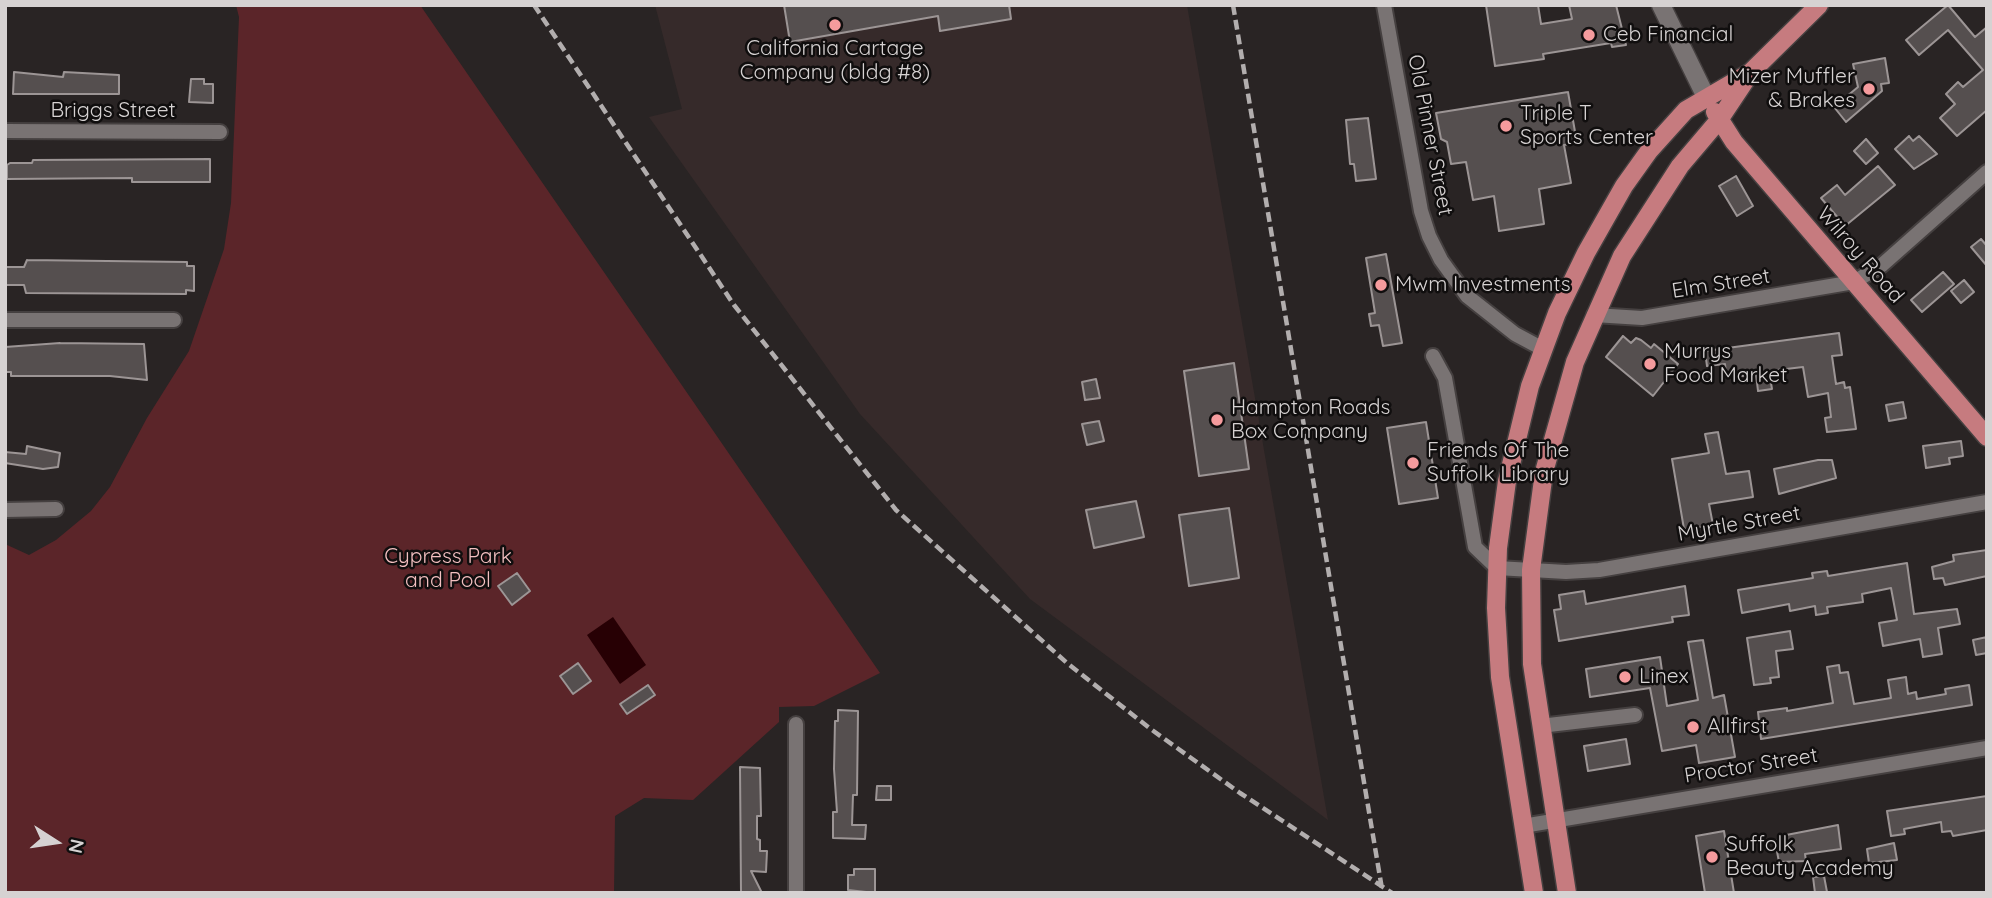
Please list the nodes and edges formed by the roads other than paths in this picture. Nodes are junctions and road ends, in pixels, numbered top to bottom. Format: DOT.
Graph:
graph roads {
  1 [pos="1384,5"];
  2 [pos="1661,5"];
  3 [pos="1819,5"];
  4 [pos="1751,72"];
  5 [pos="1706,97"];
  6 [pos="1719,120"];
  7 [pos="5,131"];
  8 [pos="220,132"];
  9 [pos="1987,172"];
  10 [pos="1854,282"];
  11 [pos="1594,314"];
  12 [pos="5,320"];
  13 [pos="174,320"];
  14 [pos="1543,349"];
  15 [pos="1433,356"];
  16 [pos="1987,437"];
  17 [pos="1987,502"];
  18 [pos="56,509"];
  19 [pos="5,510"];
  20 [pos="1497,568"];
  21 [pos="1531,570"];
  22 [pos="1635,715"];
  23 [pos="796,724"];
  24 [pos="1540,726"];
  25 [pos="1987,748"];
  26 [pos="1555,820"];
  27 [pos="1523,826"];
  28 [pos="796,893"];
  29 [pos="1534,893"];
  30 [pos="1567,893"];
  1 -- 14 [label="street, Old Pinner Street"];
  2 -- 5 [label="main road"];
  3 -- 4 [label="main road"];
  4 -- 5 [label="main road"];
  4 -- 6 [label="main road"];
  5 -- 6 [label="main road, Wilroy Road"];
  5 -- 14 [label="main road"];
  6 -- 10 [label="main road, Wilroy Road"];
  6 -- 11 [label="main road"];
  7 -- 8 [label="street, Briggs Street"];
  9 -- 10 [label="street"];
  10 -- 11 [label="street, Elm Street"];
  10 -- 16 [label="main road, Wilroy Road"];
  11 -- 21 [label="main road"];
  12 -- 13 [label="street"];
  14 -- 20 [label="main road"];
  15 -- 20 [label="street"];
  17 -- 21 [label="street, Myrtle Street"];
  18 -- 19 [label="street"];
  20 -- 21 [label="street, Myrtle Street"];
  20 -- 27 [label="main road"];
  21 -- 24 [label="main road"];
  22 -- 24 [label="street"];
  23 -- 28 [label="street"];
  24 -- 26 [label="main road"];
  25 -- 26 [label="street, Proctor Street"];
  26 -- 27 [label="street, Proctor Street"];
  26 -- 30 [label="main road"];
  27 -- 29 [label="main road"];
}
